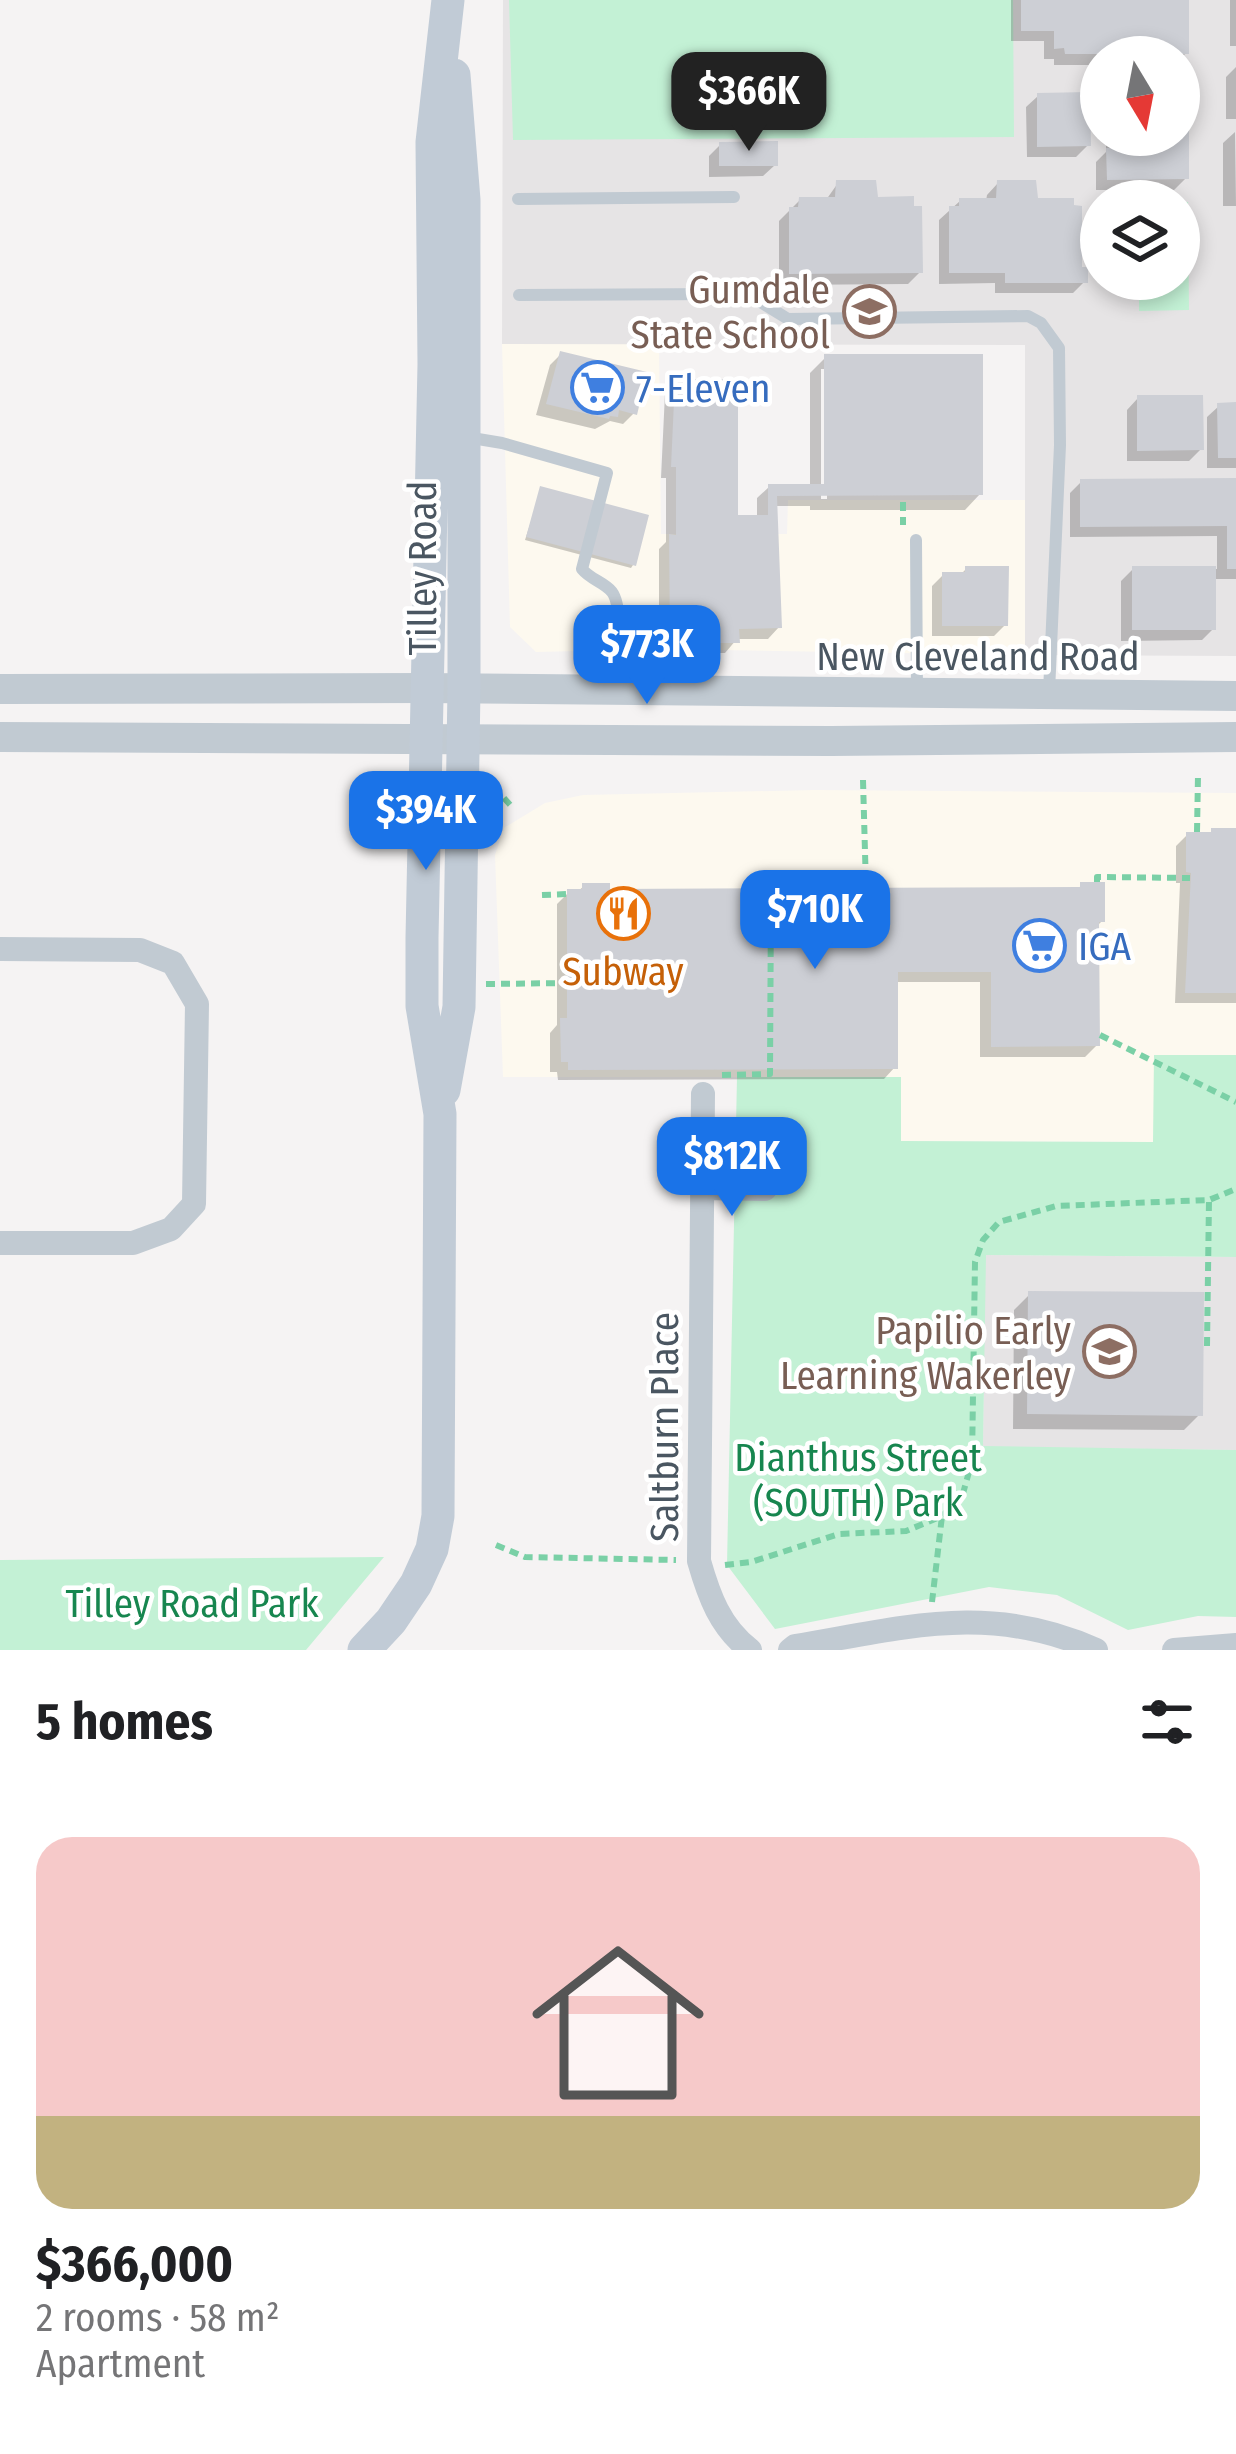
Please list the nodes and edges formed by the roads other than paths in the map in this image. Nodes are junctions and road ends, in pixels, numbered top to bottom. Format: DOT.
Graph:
graph roads {
  1 [pos="447,10"];
  2 [pos="734,197"];
  3 [pos="518,199"];
  4 [pos="743,291"];
  5 [pos="725,294"];
  6 [pos="519,295"];
  7 [pos="464,436"];
  8 [pos="916,540"];
  9 [pos="425,688"];
  10 [pos="464,688"];
  11 [pos="0,689"];
  12 [pos="619,691"];
  13 [pos="917,695"];
  14 [pos="1048,696"];
  15 [pos="1236,696"];
  16 [pos="0,737"];
  17 [pos="1236,737"];
  18 [pos="424,738"];
  19 [pos="463,739"];
  20 [pos="0,949"];
  21 [pos="703,1094"];
  22 [pos="440,1114"];
  23 [pos="701,1188"];
  24 [pos="765,1189"];
  25 [pos="0,1243"];
  26 [pos="1236,1645"];
  27 [pos="364,1650"];
  28 [pos="750,1650"];
  29 [pos="790,1650"];
  30 [pos="1096,1650"];
  31 [pos="1174,1650"];
  1 -- 7 [label="main road, Tilley Road"];
  1 -- 9 [label="main road, Tilley Road"];
  2 -- 3 [label="lane"];
  4 -- 14 [label="lane"];
  5 -- 6 [label="lane"];
  7 -- 10 [label="main road, Tilley Road"];
  7 -- 12 [label="lane"];
  8 -- 13 [label="lane"];
  9 -- 10 [label="street, New Cleveland Road"];
  9 -- 11 [label="street, New Cleveland Road"];
  9 -- 18 [label="main road, Tilley Road"];
  10 -- 12 [label="street, New Cleveland Road"];
  10 -- 19 [label="main road, Tilley Road"];
  12 -- 13 [label="street, New Cleveland Road"];
  13 -- 14 [label="street, New Cleveland Road"];
  14 -- 15 [label="street, New Cleveland Road"];
  16 -- 18 [label="street"];
  17 -- 19 [label="street"];
  18 -- 19 [label="street"];
  18 -- 22 [label="main road, Tilley Road"];
  19 -- 22 [label="main road, Tilley Road"];
  20 -- 25 [label="street"];
  21 -- 23 [label="street, Saltburn Place"];
  22 -- 27 [label="main road, Tilley Road"];
  23 -- 24 [label="street"];
  23 -- 28 [label="street, Saltburn Place"];
  26 -- 31 [label="street"];
  29 -- 30 [label="street"];
}
